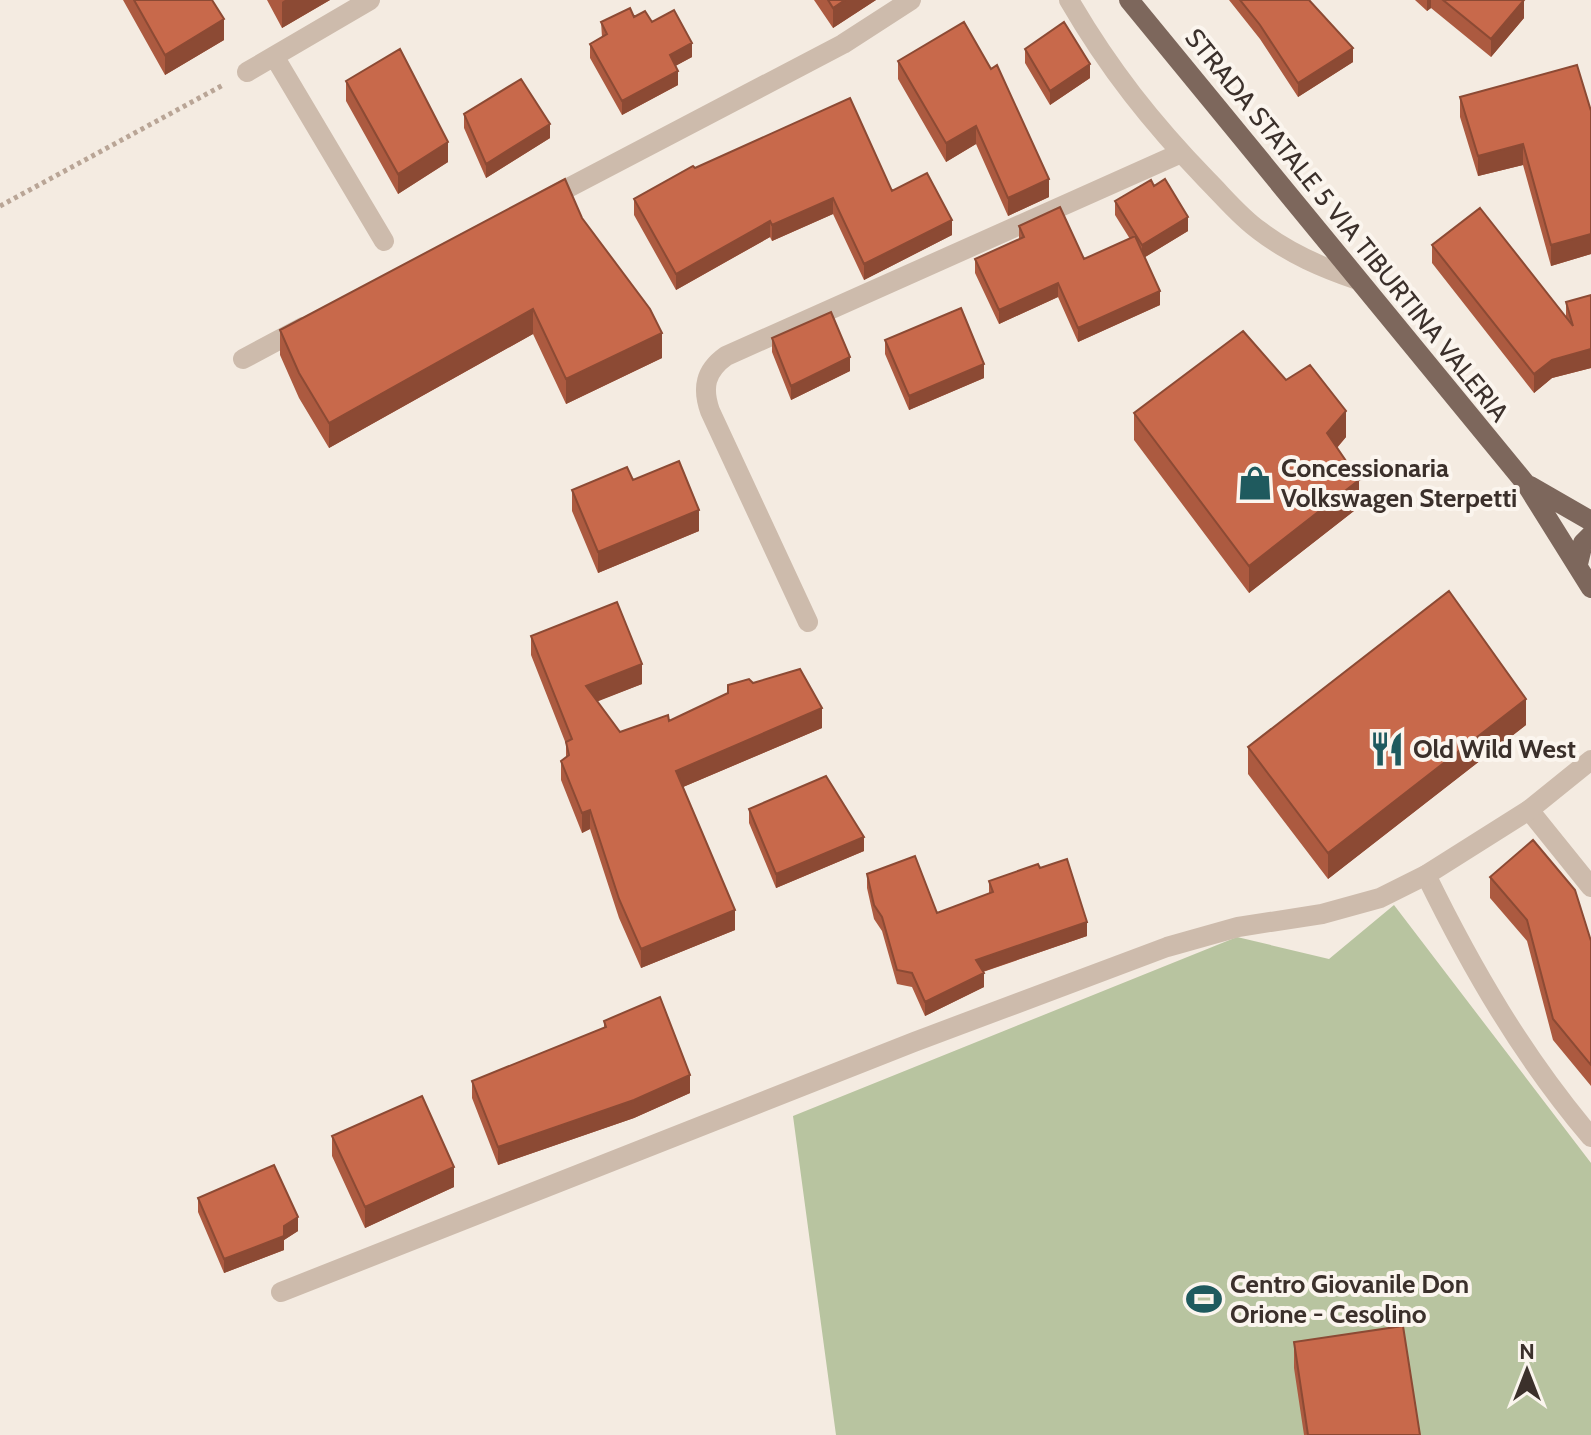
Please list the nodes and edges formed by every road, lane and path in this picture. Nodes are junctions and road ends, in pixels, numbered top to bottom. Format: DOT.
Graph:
graph roads {
  1 [pos="370,0"];
  2 [pos="911,0"];
  3 [pos="1069,0"];
  4 [pos="1129,0"];
  5 [pos="274,56"];
  6 [pos="247,72"];
  7 [pos="1181,153"];
  8 [pos="0,206"];
  9 [pos="530,208"];
  10 [pos="384,241"];
  11 [pos="1358,280"];
  12 [pos="324,316"];
  13 [pos="243,359"];
  14 [pos="1526,484"];
  15 [pos="1591,521"];
  16 [pos="1591,535"];
  17 [pos="1578,564"];
  18 [pos="1591,588"];
  19 [pos="808,622"];
  20 [pos="1591,760"];
  21 [pos="1529,810"];
  22 [pos="1426,875"];
  23 [pos="1591,887"];
  24 [pos="1591,1137"];
  25 [pos="281,1292"];
  1 -- 5 [label="street"];
  2 -- 9 [label="street"];
  3 -- 7 [label="street"];
  4 -- 11 [label="main road, STRADA STATALE 5 VIA TIBURTINA VALERIA"];
  5 -- 6 [label="street"];
  5 -- 10 [label="street"];
  6 -- 8 [label="path"];
  7 -- 11 [label="street"];
  7 -- 19 [label="street"];
  11 -- 14 [label="main road, STRADA STATALE 5 VIA TIBURTINA VALERIA"];
  12 -- 13 [label="street"];
  14 -- 15 [label="main road, STRADA STATALE 5 VIA TIBURTINA VALERIA"];
  14 -- 17 [label="main road, STRADA STATALE 5 VIA TIBURTINA VALERIA"];
  16 -- 17 [label="main road"];
  17 -- 18 [label="main road, STRADA STATALE 5 VIA TIBURTINA VALERIA"];
  20 -- 21 [label="street"];
  21 -- 22 [label="street"];
  21 -- 23 [label="street"];
  22 -- 24 [label="street"];
  22 -- 25 [label="street"];
}
